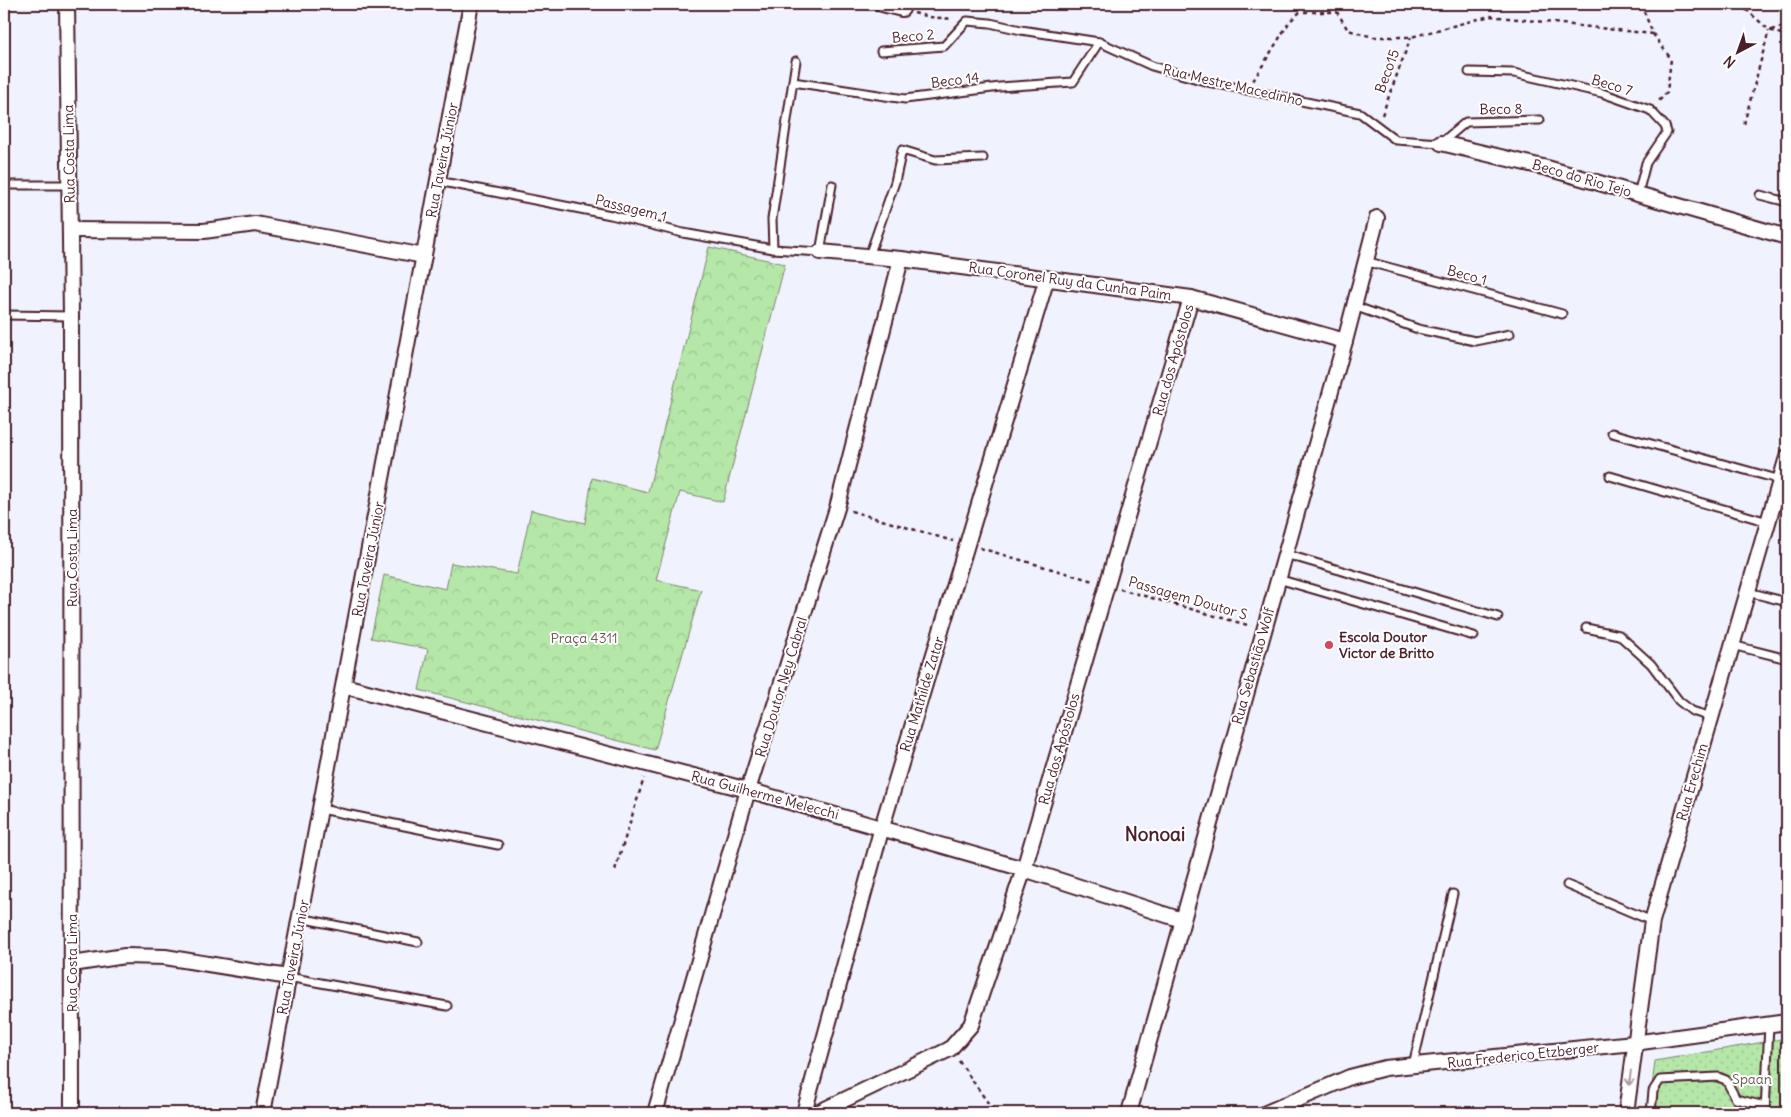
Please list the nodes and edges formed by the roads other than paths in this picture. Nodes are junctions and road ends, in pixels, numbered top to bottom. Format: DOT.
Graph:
graph roads {
  1 [pos="67,4"];
  2 [pos="471,4"];
  3 [pos="882,4"];
  4 [pos="907,7"];
  5 [pos="967,21"];
  6 [pos="1099,42"];
  7 [pos="880,51"];
  8 [pos="796,61"];
  9 [pos="1469,72"];
  10 [pos="793,82"];
  11 [pos="1540,120"];
  12 [pos="1378,126"];
  13 [pos="1441,143"];
  14 [pos="983,158"];
  15 [pos="438,181"];
  16 [pos="69,184"];
  17 [pos="4,185"];
  18 [pos="832,185"];
  19 [pos="1638,194"];
  20 [pos="1760,196"];
  21 [pos="1787,202"];
  22 [pos="1377,218"];
  23 [pos="70,230"];
  24 [pos="1787,237"];
  25 [pos="773,249"];
  26 [pos="820,252"];
  27 [pos="424,256"];
  28 [pos="869,256"];
  29 [pos="901,260"];
  30 [pos="1365,261"];
  31 [pos="1047,278"];
  32 [pos="1191,298"];
  33 [pos="1354,306"];
  34 [pos="1562,314"];
  35 [pos="4,315"];
  36 [pos="71,316"];
  37 [pos="1510,334"];
  38 [pos="1345,341"];
  39 [pos="1612,433"];
  40 [pos="1787,457"];
  41 [pos="1610,476"];
  42 [pos="1780,480"];
  43 [pos="1768,522"];
  44 [pos="1285,554"];
  45 [pos="1278,579"];
  46 [pos="1748,592"];
  47 [pos="1787,602"];
  48 [pos="1498,617"];
  49 [pos="1586,628"];
  50 [pos="1474,636"];
  51 [pos="1732,645"];
  52 [pos="1787,659"];
  53 [pos="344,686"];
  54 [pos="1711,717"];
  55 [pos="748,790"];
  56 [pos="321,808"];
  57 [pos="882,827"];
  58 [pos="498,845"];
  59 [pos="1024,870"];
  60 [pos="1567,885"];
  61 [pos="1453,894"];
  62 [pos="300,918"];
  63 [pos="1182,920"];
  64 [pos="1652,921"];
  65 [pos="418,942"];
  66 [pos="72,964"];
  67 [pos="288,977"];
  68 [pos="447,1006"];
  69 [pos="1787,1022"];
  70 [pos="1768,1024"];
  71 [pos="1634,1043"];
  72 [pos="1413,1066"];
  73 [pos="1765,1110"];
  74 [pos="72,1113"];
  75 [pos="263,1113"];
  76 [pos="655,1113"];
  77 [pos="804,1113"];
  78 [pos="817,1113"];
  79 [pos="1128,1113"];
  80 [pos="1266,1113"];
  81 [pos="1626,1113"];
  82 [pos="1650,1113"];
  1 -- 16 [label="street, Rua Costa Lima"];
  2 -- 15 [label="street, Rua Taveira Júnior"];
  3 -- 4 [label="street"];
  5 -- 6 [label="lane, Rua Mestre Macedinho"];
  5 -- 7 [label="lane, Beco 2"];
  6 -- 10 [label="lane, Beco 14"];
  6 -- 12 [label="lane, Rua Mestre Macedinho"];
  8 -- 10 [label="lane"];
  9 -- 19 [label="lane, Beco 7"];
  10 -- 25 [label="lane"];
  11 -- 13 [label="lane, Beco 8"];
  12 -- 13 [label="lane, Beco do Rio Tejo"];
  13 -- 19 [label="street, Beco do Rio Tejo"];
  14 -- 28 [label="lane"];
  15 -- 25 [label="lane, Passagem 1"];
  15 -- 27 [label="street, Rua Taveira Júnior"];
  16 -- 17 [label="lane"];
  16 -- 23 [label="street, Rua Costa Lima"];
  18 -- 26 [label="lane"];
  19 -- 24 [label="street, Beco do Rio Tejo"];
  20 -- 21 [label="lane"];
  22 -- 30 [label="street, Rua Sebastião Wolf"];
  23 -- 27 [label="street"];
  23 -- 36 [label="street, Rua Costa Lima"];
  25 -- 26 [label="lane, Passagem 1"];
  26 -- 28 [label="street, Rua Coronel Ruy da Cunha Paim"];
  27 -- 53 [label="street, Rua Taveira Júnior"];
  28 -- 29 [label="street, Rua Coronel Ruy da Cunha Paim"];
  29 -- 31 [label="street, Rua Coronel Ruy da Cunha Paim"];
  29 -- 55 [label="street, Rua Doutor Ney Cabral"];
  30 -- 33 [label="street, Rua Sebastião Wolf"];
  30 -- 34 [label="lane, Beco 1"];
  31 -- 32 [label="street, Rua Coronel Ruy da Cunha Paim"];
  31 -- 57 [label="street, Rua Mathilde Zatar"];
  32 -- 38 [label="street, Rua Coronel Ruy da Cunha Paim"];
  32 -- 59 [label="street, Rua dos Apóstolos"];
  33 -- 37 [label="lane"];
  33 -- 38 [label="street, Rua Sebastião Wolf"];
  35 -- 36 [label="lane"];
  36 -- 66 [label="street, Rua Costa Lima"];
  38 -- 44 [label="street, Rua Sebastião Wolf"];
  39 -- 42 [label="lane"];
  40 -- 42 [label="street, Rua Erechim"];
  41 -- 43 [label="lane"];
  42 -- 43 [label="street, Rua Erechim"];
  43 -- 46 [label="street, Rua Erechim"];
  44 -- 45 [label="street, Rua Sebastião Wolf"];
  44 -- 48 [label="lane"];
  45 -- 50 [label="lane"];
  45 -- 63 [label="street, Rua Sebastião Wolf"];
  46 -- 47 [label="lane"];
  46 -- 51 [label="street, Rua Erechim"];
  49 -- 54 [label="lane"];
  51 -- 52 [label="lane"];
  51 -- 54 [label="street, Rua Erechim"];
  53 -- 55 [label="street, Rua Guilherme Melecchi"];
  53 -- 56 [label="street, Rua Taveira Júnior"];
  54 -- 64 [label="street, Rua Erechim"];
  55 -- 57 [label="street, Rua Guilherme Melecchi"];
  55 -- 76 [label="street, Rua Doutor Ney Cabral"];
  56 -- 58 [label="lane"];
  56 -- 62 [label="street, Rua Taveira Júnior"];
  57 -- 59 [label="street, Rua Guilherme Melecchi"];
  57 -- 77 [label="street, Rua Mathilde Zatar"];
  59 -- 63 [label="street, Rua Guilherme Melecchi"];
  59 -- 78 [label="street, Rua dos Apóstolos"];
  60 -- 64 [label="lane"];
  61 -- 72 [label="lane"];
  62 -- 65 [label="lane"];
  62 -- 67 [label="street, Rua Taveira Júnior"];
  63 -- 79 [label="street, Rua Sebastião Wolf"];
  64 -- 71 [label="street, Rua Erechim"];
  66 -- 67 [label="street"];
  66 -- 74 [label="street, Rua Costa Lima"];
  67 -- 68 [label="lane"];
  67 -- 75 [label="street, Rua Taveira Júnior"];
  69 -- 70 [label="street, Rua Frederico Etzberger"];
  70 -- 71 [label="street, Rua Frederico Etzberger"];
  70 -- 73 [label="lane"];
  71 -- 72 [label="street, Rua Frederico Etzberger"];
  71 -- 81 [label="street, Rua Erechim, one-way"];
  72 -- 80 [label="street, Rua Frederico Etzberger"];
  73 -- 82 [label="lane"];
}
